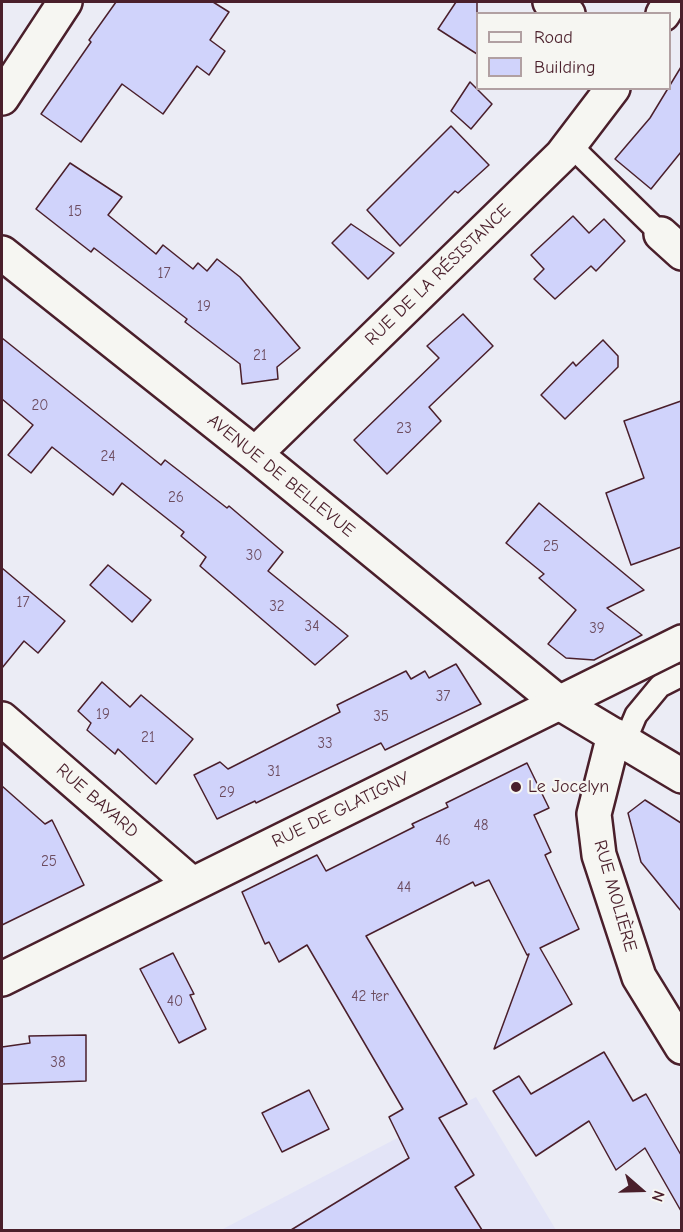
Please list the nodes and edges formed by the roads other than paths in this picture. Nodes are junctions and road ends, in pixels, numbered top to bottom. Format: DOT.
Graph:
graph roads {
  1 [pos="65,2"];
  2 [pos="550,2"];
  3 [pos="565,12"];
  4 [pos="611,90"];
  5 [pos="2,98"];
  6 [pos="569,144"];
  7 [pos="671,244"];
  8 [pos="2,253"];
  9 [pos="255,454"];
  10 [pos="681,642"];
  11 [pos="614,675"];
  12 [pos="681,675"];
  13 [pos="660,686"];
  14 [pos="558,702"];
  15 [pos="2,719"];
  16 [pos="619,738"];
  17 [pos="681,776"];
  18 [pos="192,884"];
  19 [pos="2,980"];
  20 [pos="681,1047"];
  1 -- 5 [label="street"];
  2 -- 3 [label="street"];
  4 -- 6 [label="street, RUE DE LA RÉSISTANCE"];
  6 -- 7 [label="lane"];
  6 -- 9 [label="street, RUE DE LA RÉSISTANCE"];
  8 -- 9 [label="street, AVENUE DE BELLEVUE"];
  9 -- 14 [label="street, AVENUE DE BELLEVUE"];
  10 -- 11 [label="street, RUE DE GLATIGNY"];
  11 -- 13 [label="lane"];
  11 -- 14 [label="street, RUE DE GLATIGNY"];
  12 -- 13 [label="lane"];
  13 -- 16 [label="lane"];
  14 -- 16 [label="street, AVENUE DE BELLEVUE"];
  14 -- 18 [label="street, RUE DE GLATIGNY"];
  15 -- 18 [label="street, RUE BAYARD"];
  16 -- 17 [label="street, AVENUE DE BELLEVUE"];
  16 -- 20 [label="street, RUE MOLIÈRE"];
  18 -- 19 [label="street, RUE DE GLATIGNY"];
}
